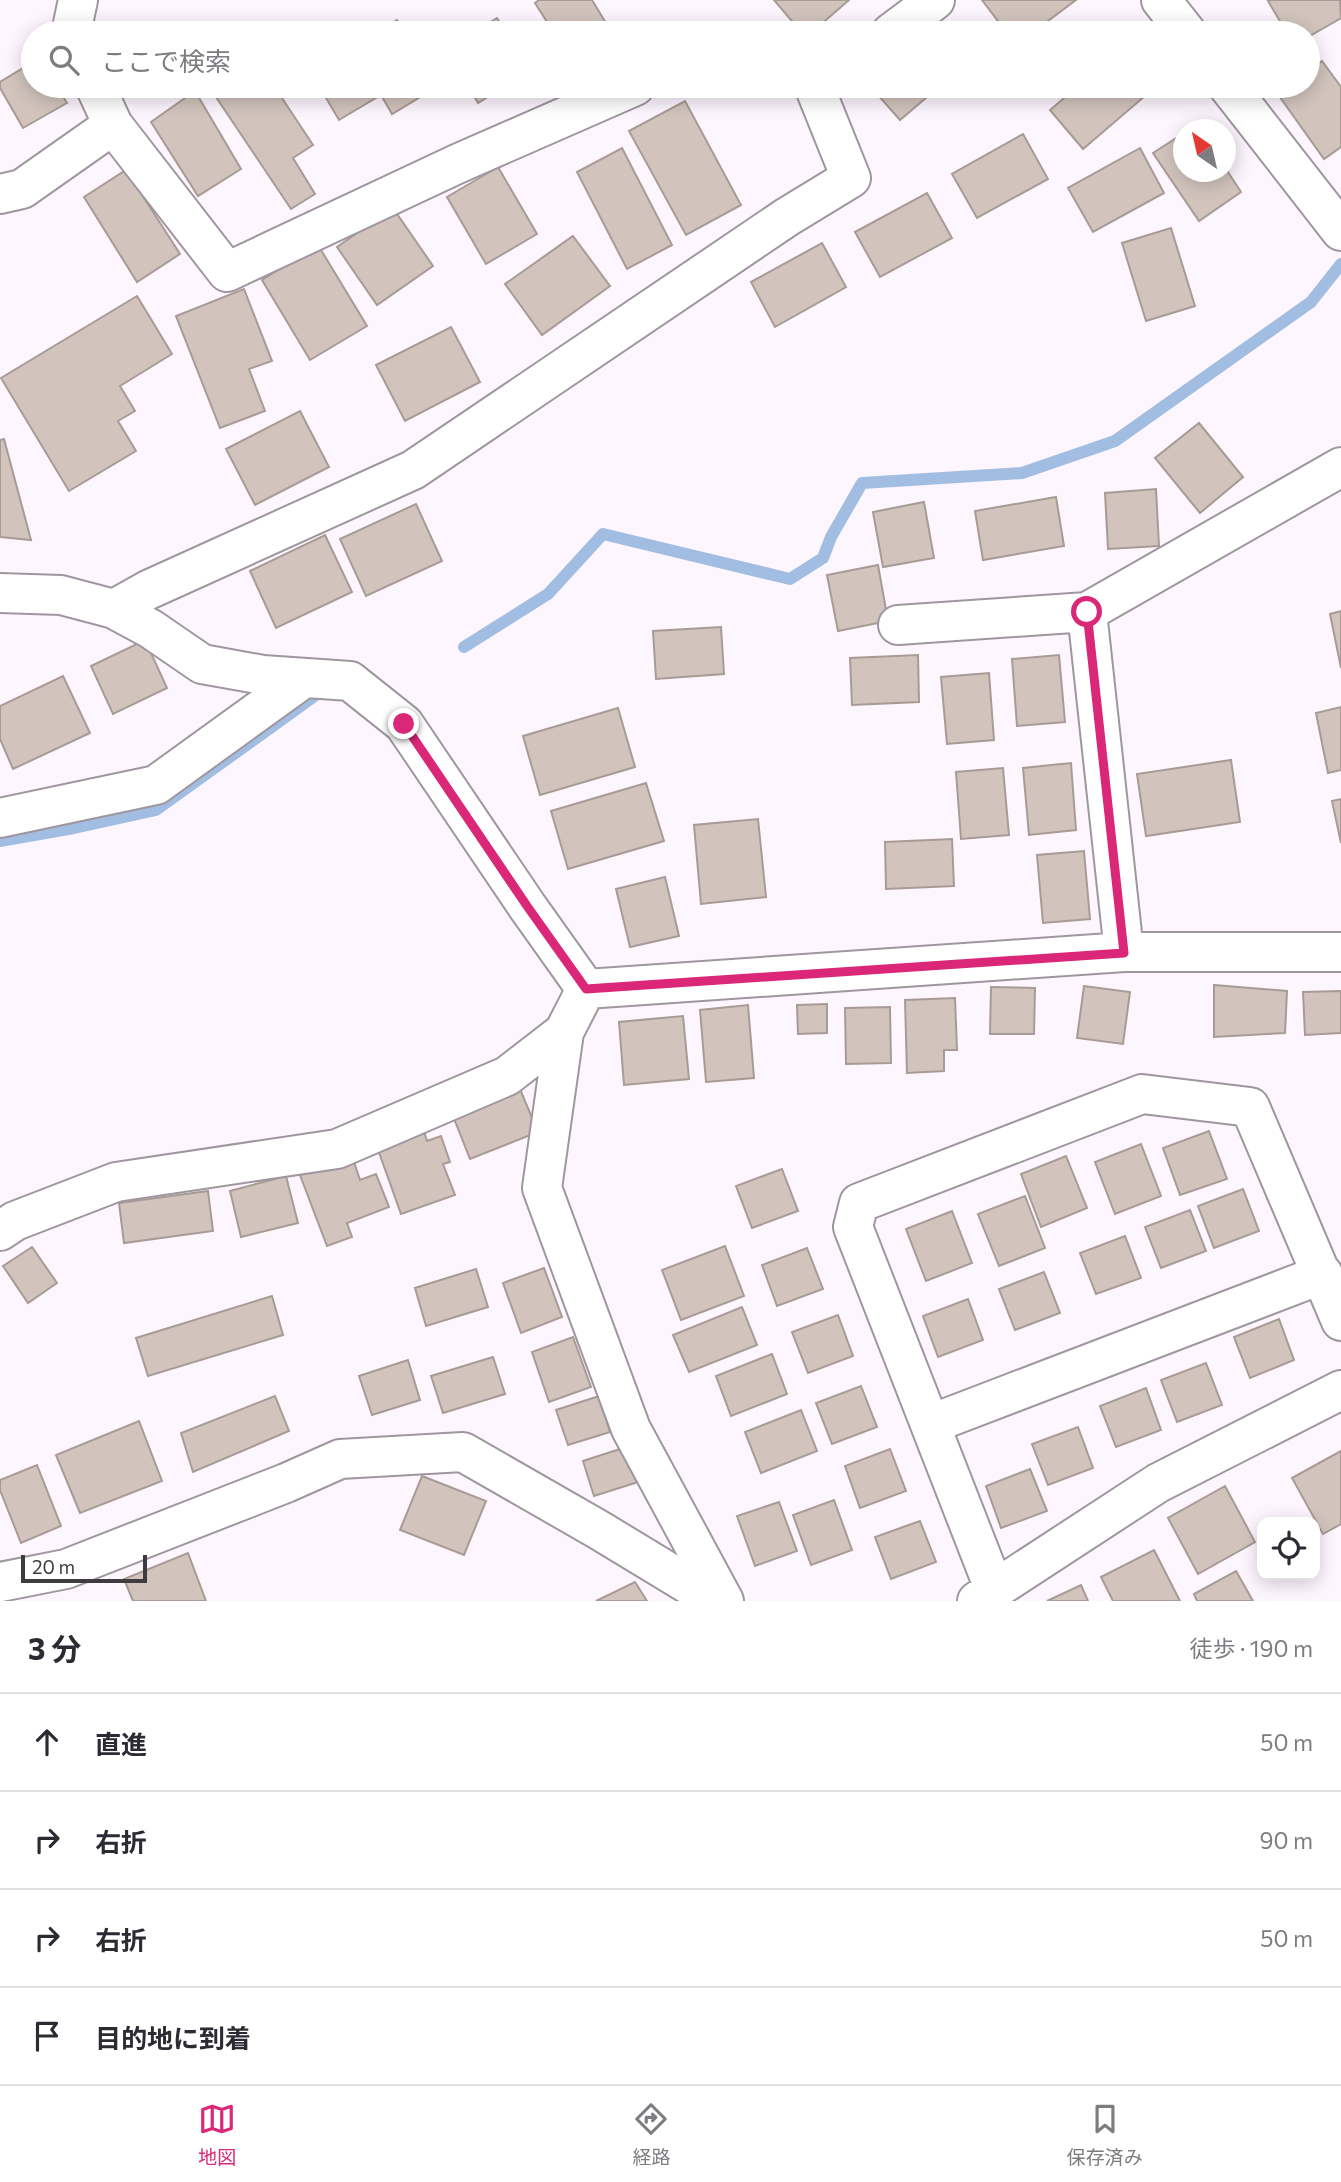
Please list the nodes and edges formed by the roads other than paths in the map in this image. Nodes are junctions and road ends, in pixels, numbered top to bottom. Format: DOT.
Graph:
graph roads {
  1 [pos="78,0"];
  2 [pos="935,0"];
  3 [pos="1161,0"];
  4 [pos="74,21"];
  5 [pos="907,21"];
  6 [pos="1178,21"];
  7 [pos="101,98"];
  8 [pos="608,98"];
  9 [pos="821,98"];
  10 [pos="1237,98"];
  11 [pos="113,125"];
  12 [pos="0,194"];
  13 [pos="1341,231"];
  14 [pos="1341,467"];
  15 [pos="0,593"];
  16 [pos="114,609"];
  17 [pos="1087,612"];
  18 [pos="898,625"];
  19 [pos="304,678"];
  20 [pos="0,818"];
  21 [pos="1341,952"];
  22 [pos="1124,953"];
  23 [pos="586,989"];
  24 [pos="564,1032"];
  25 [pos="0,1231"];
  26 [pos="1323,1274"];
  27 [pos="1341,1321"];
  28 [pos="1341,1390"];
  29 [pos="931,1424"];
  30 [pos="0,1582"];
  31 [pos="986,1596"];
  32 [pos="716,1601"];
  33 [pos="724,1601"];
  1 -- 4 [label="street"];
  2 -- 5 [label="street"];
  3 -- 6 [label="street"];
  7 -- 11 [label="street"];
  8 -- 11 [label="street"];
  9 -- 16 [label="street"];
  10 -- 13 [label="street"];
  11 -- 12 [label="street"];
  14 -- 17 [label="street"];
  15 -- 16 [label="street"];
  16 -- 19 [label="street"];
  17 -- 18 [label="street"];
  17 -- 22 [label="street"];
  19 -- 20 [label="street"];
  19 -- 23 [label="street"];
  21 -- 22 [label="street"];
  22 -- 23 [label="street"];
  23 -- 24 [label="street"];
  24 -- 25 [label="street"];
  24 -- 33 [label="street"];
  26 -- 27 [label="street"];
  26 -- 29 [label="street"];
  26 -- 29 [label="street"];
  28 -- 31 [label="street"];
  29 -- 31 [label="street"];
  30 -- 32 [label="street"];
}
